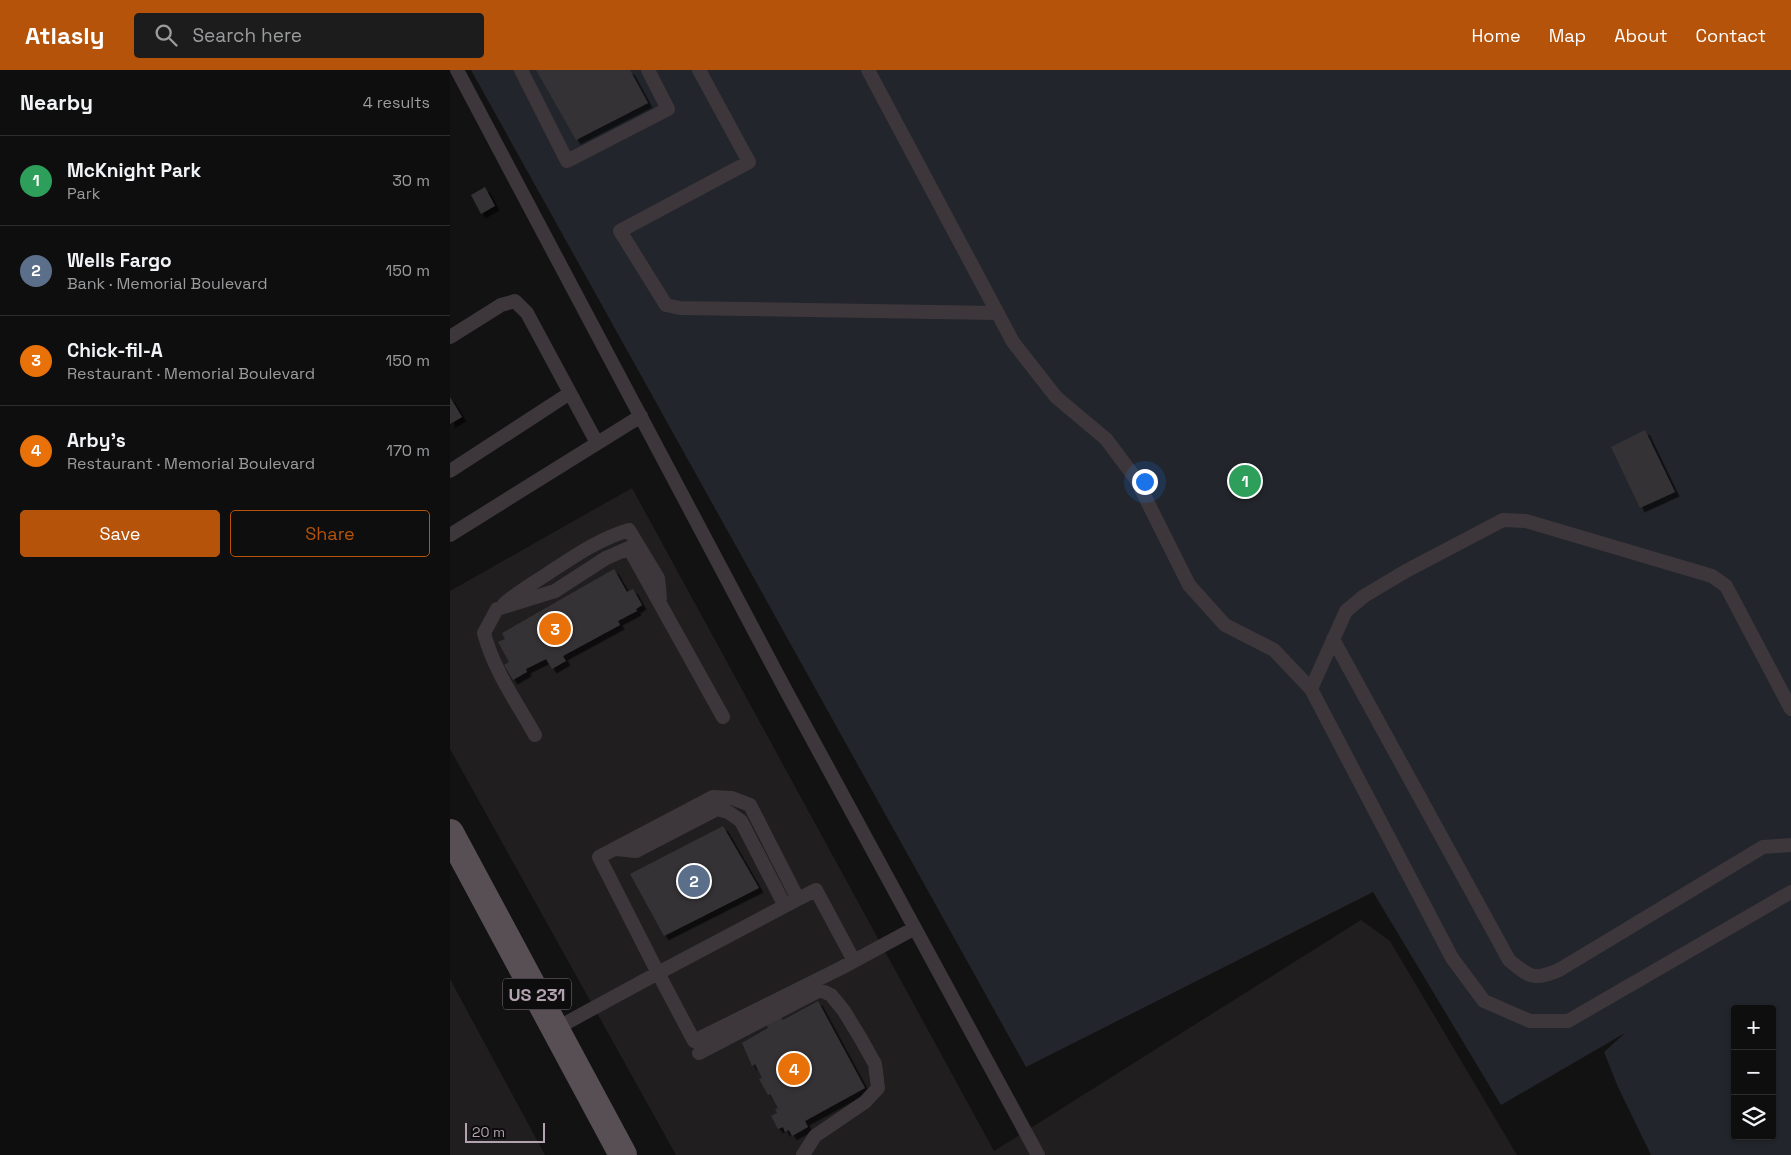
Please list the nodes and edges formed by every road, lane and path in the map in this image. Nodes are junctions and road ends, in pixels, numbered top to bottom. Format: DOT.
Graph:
graph roads {
  1 [pos="457,70"];
  2 [pos="521,70"];
  3 [pos="648,70"];
  4 [pos="700,70"];
  5 [pos="868,70"];
  6 [pos="997,312"];
  7 [pos="450,337"];
  8 [pos="570,393"];
  9 [pos="641,416"];
  10 [pos="597,443"];
  11 [pos="450,471"];
  12 [pos="450,535"];
  13 [pos="661,606"];
  14 [pos="497,609"];
  15 [pos="1333,640"];
  16 [pos="1311,689"];
  17 [pos="1791,709"];
  18 [pos="722,717"];
  19 [pos="535,735"];
  20 [pos="452,840"];
  21 [pos="1791,845"];
  22 [pos="616,849"];
  23 [pos="1791,892"];
  24 [pos="798,899"];
  25 [pos="785,906"];
  26 [pos="915,928"];
  27 [pos="854,961"];
  28 [pos="658,973"];
  29 [pos="555,1029"];
  30 [pos="699,1053"];
  31 [pos="623,1155"];
  32 [pos="803,1155"];
  33 [pos="1038,1155"];
  1 -- 9 [label="lane"];
  2 -- 3 [label="lane"];
  4 -- 6 [label="lane"];
  5 -- 6 [label="lane"];
  6 -- 16 [label="lane"];
  7 -- 8 [label="lane"];
  8 -- 10 [label="lane"];
  8 -- 11 [label="lane"];
  9 -- 10 [label="lane"];
  9 -- 26 [label="lane"];
  10 -- 12 [label="lane"];
  13 -- 14 [label="lane"];
  13 -- 14 [label="lane"];
  13 -- 18 [label="lane"];
  14 -- 19 [label="lane"];
  15 -- 16 [label="lane"];
  15 -- 17 [label="lane"];
  15 -- 21 [label="lane"];
  16 -- 23 [label="lane"];
  20 -- 29 [label="main road, US 231"];
  22 -- 24 [label="lane"];
  22 -- 25 [label="lane"];
  22 -- 28 [label="lane"];
  24 -- 25 [label="lane"];
  24 -- 27 [label="lane"];
  25 -- 28 [label="lane"];
  26 -- 27 [label="lane"];
  26 -- 33 [label="lane"];
  27 -- 28 [label="lane"];
  28 -- 29 [label="lane"];
  29 -- 31 [label="main road, US 231"];
  30 -- 32 [label="lane"];
}
